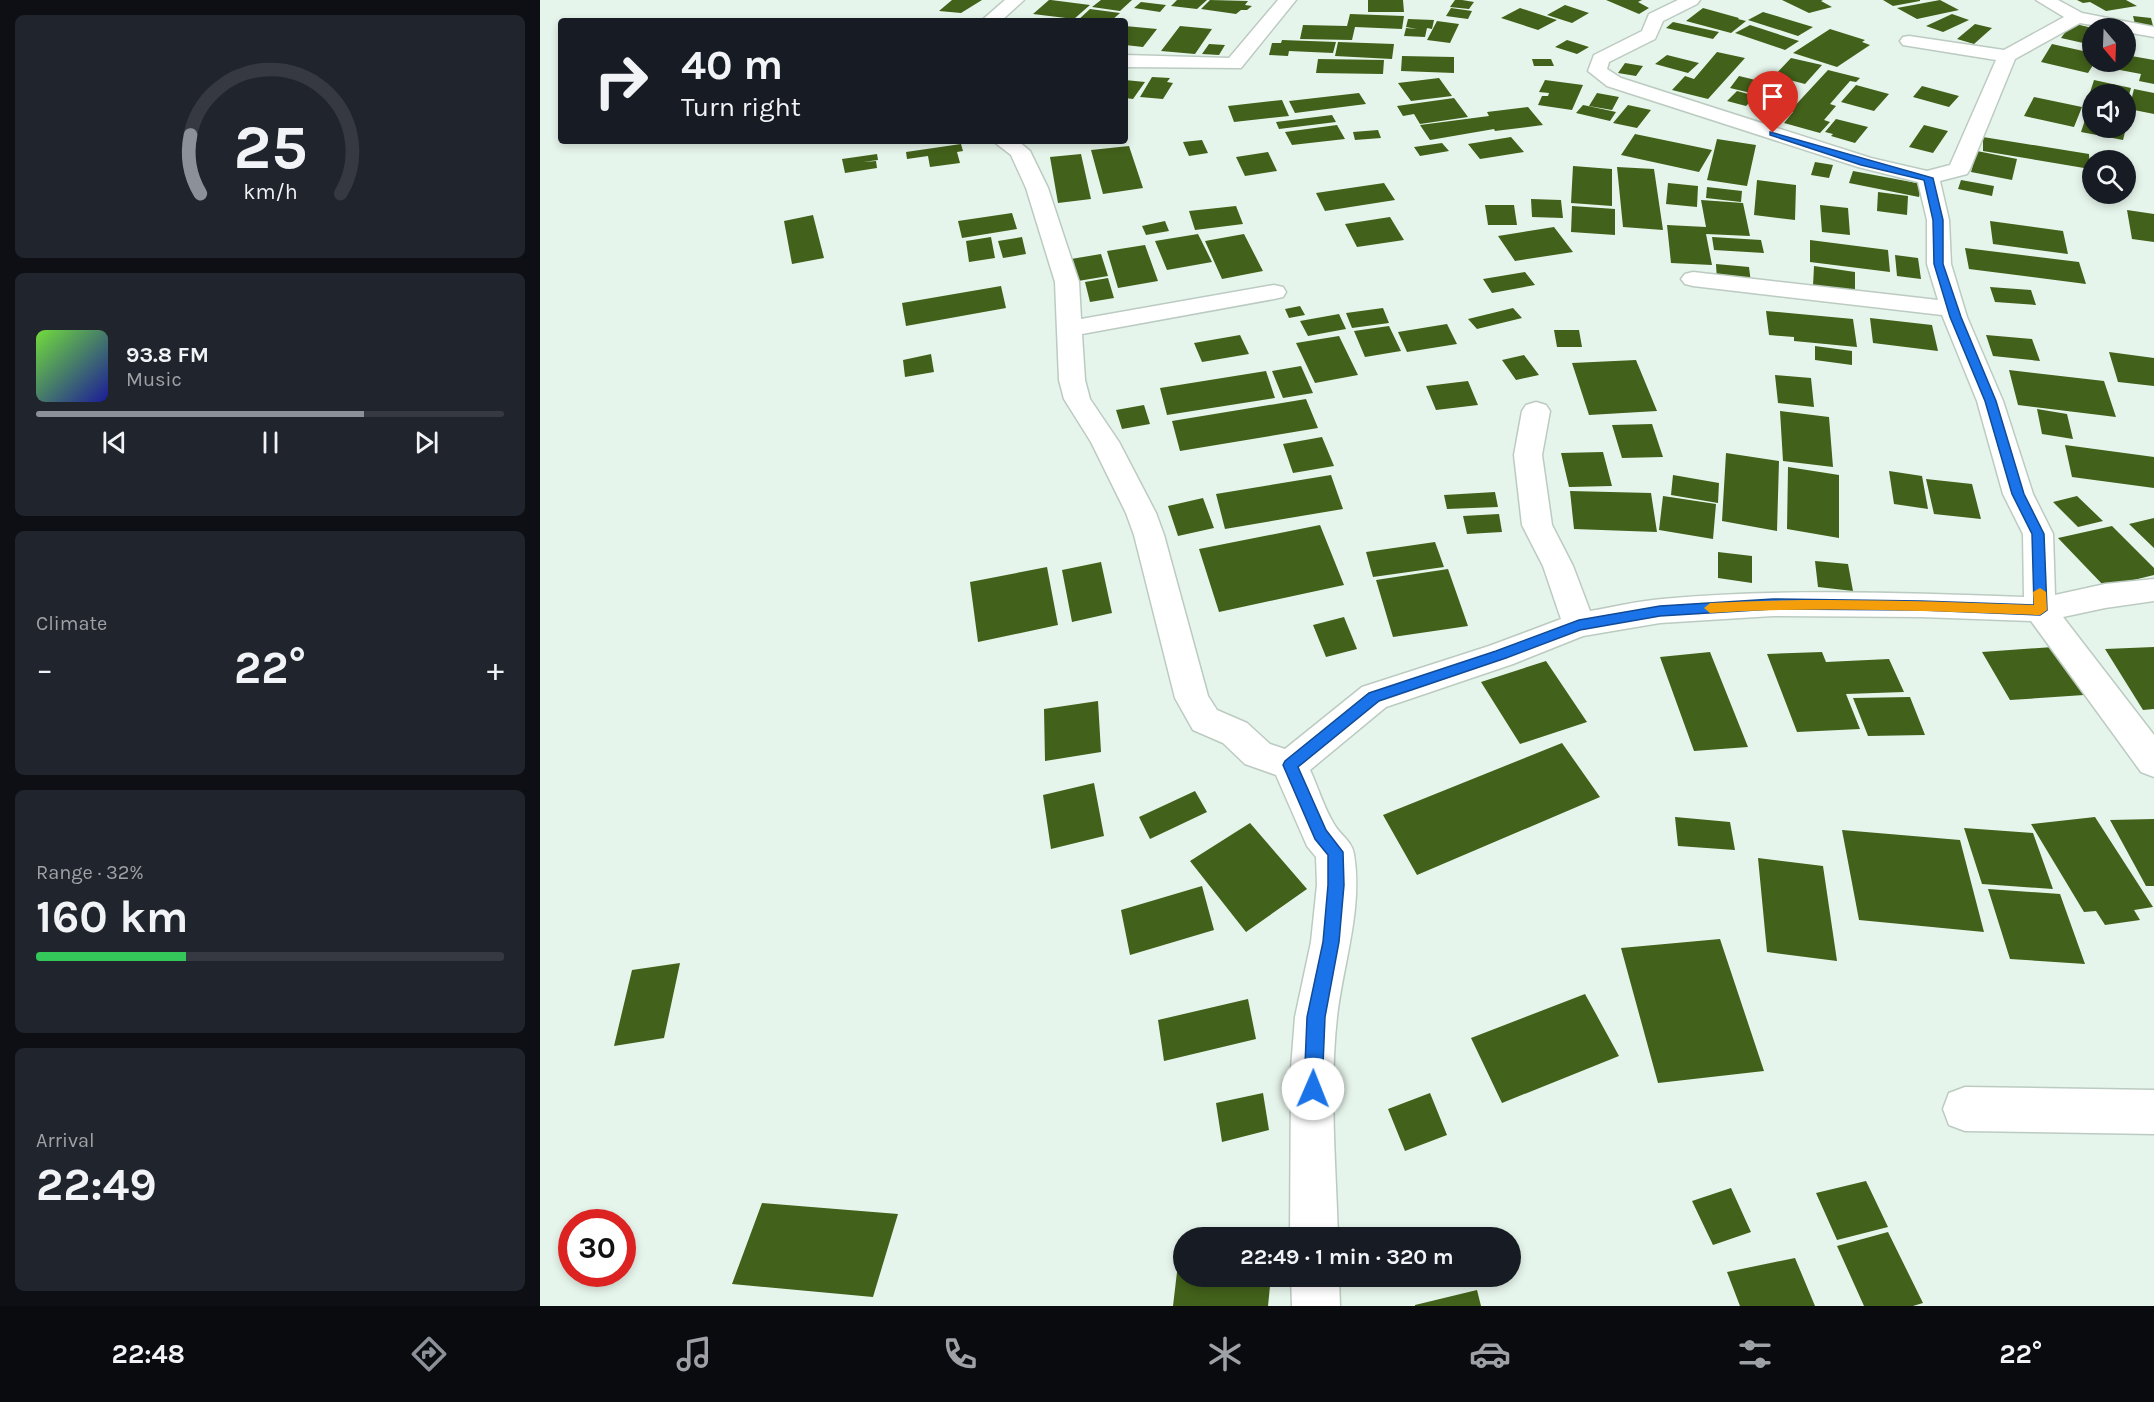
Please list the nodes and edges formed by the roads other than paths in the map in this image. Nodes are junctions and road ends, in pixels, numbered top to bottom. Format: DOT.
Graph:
graph roads {
  1 [pos="1015,0"];
  2 [pos="1287,0"];
  3 [pos="1691,0"];
  4 [pos="2045,0"];
  5 [pos="2077,17"];
  6 [pos="994,18"];
  7 [pos="2154,32"];
  8 [pos="1909,41"];
  9 [pos="2007,56"];
  10 [pos="1128,61"];
  11 [pos="1008,144"];
  12 [pos="1928,178"];
  13 [pos="1693,279"];
  14 [pos="1274,291"];
  15 [pos="1954,309"];
  16 [pos="1071,328"];
  17 [pos="1536,411"];
  18 [pos="2154,590"];
  19 [pos="2040,610"];
  20 [pos="1579,625"];
  21 [pos="2154,762"];
  22 [pos="1290,765"];
  23 [pos="1965,1109"];
  24 [pos="2154,1112"];
  25 [pos="1314,1227"];
  26 [pos="1315,1287"];
  27 [pos="1316,1306"];
  1 -- 6 [label="street"];
  2 -- 10 [label="street"];
  3 -- 12 [label="street"];
  4 -- 5 [label="street"];
  5 -- 7 [label="street"];
  5 -- 9 [label="street"];
  8 -- 9 [label="street"];
  9 -- 12 [label="street"];
  11 -- 16 [label="street"];
  12 -- 15 [label="street"];
  13 -- 15 [label="street"];
  14 -- 16 [label="street"];
  15 -- 19 [label="street"];
  16 -- 22 [label="street"];
  17 -- 20 [label="street"];
  18 -- 19 [label="street"];
  19 -- 20 [label="street"];
  19 -- 21 [label="street"];
  20 -- 22 [label="street"];
  22 -- 25 [label="street"];
  23 -- 24 [label="street"];
  26 -- 27 [label="street"];
}
